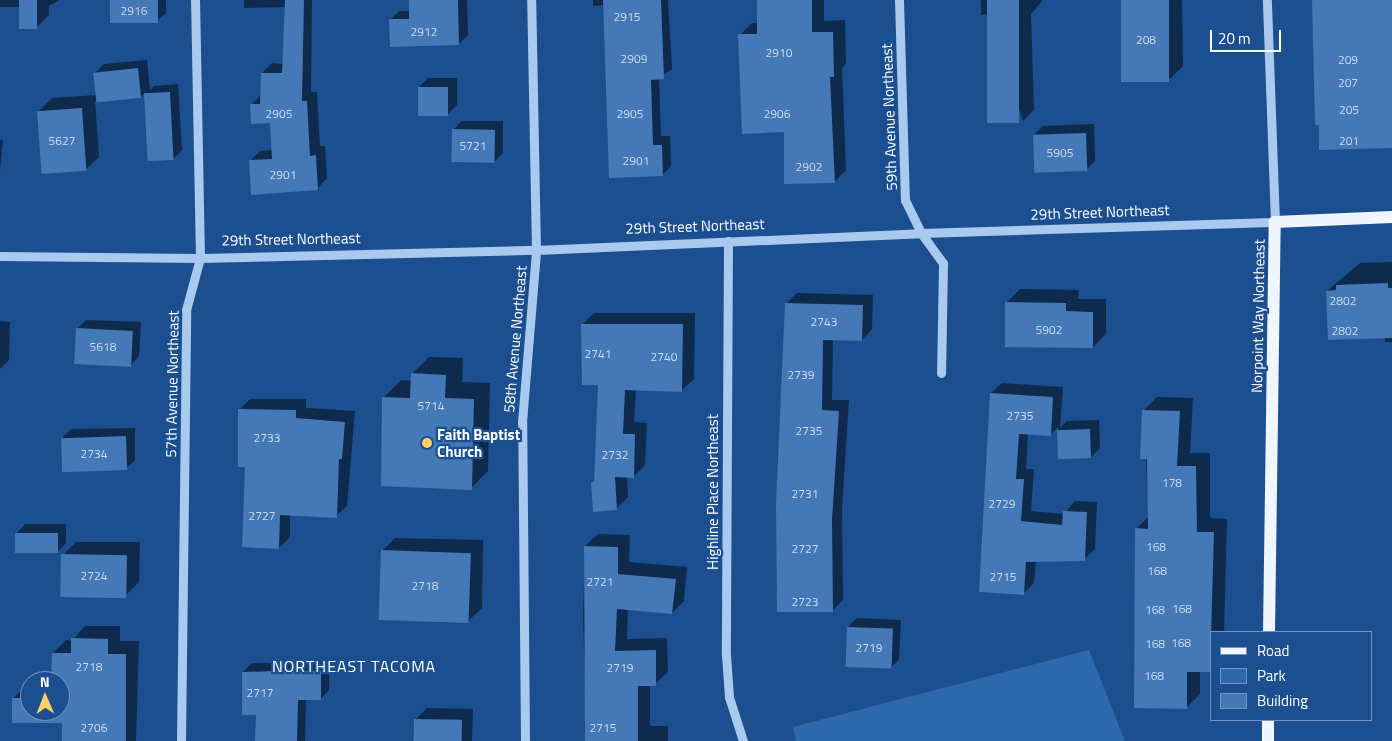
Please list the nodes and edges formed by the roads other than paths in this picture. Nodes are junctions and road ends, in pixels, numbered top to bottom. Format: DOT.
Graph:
graph roads {
  1 [pos="195,0"];
  2 [pos="531,0"];
  3 [pos="900,0"];
  4 [pos="1267,0"];
  5 [pos="1392,217"];
  6 [pos="1275,222"];
  7 [pos="921,233"];
  8 [pos="728,241"];
  9 [pos="536,250"];
  10 [pos="0,256"];
  11 [pos="200,258"];
  12 [pos="941,373"];
  13 [pos="1269,631"];
  14 [pos="1268,721"];
  15 [pos="181,741"];
  16 [pos="525,741"];
  17 [pos="743,741"];
  18 [pos="1268,741"];
  1 -- 11 [label="street, 57th Avenue Northeast"];
  2 -- 9 [label="street, 58th Avenue Northeast"];
  3 -- 7 [label="street, 59th Avenue Northeast"];
  4 -- 6 [label="street, Norpoint Way Northeast"];
  5 -- 6 [label="main road, 29th Street Northeast"];
  6 -- 7 [label="street, 29th Street Northeast"];
  6 -- 13 [label="main road, Norpoint Way Northeast"];
  7 -- 8 [label="street, 29th Street Northeast"];
  7 -- 12 [label="street, 59th Avenue Northeast"];
  8 -- 9 [label="street, 29th Street Northeast"];
  8 -- 17 [label="street, Highline Place Northeast"];
  9 -- 11 [label="street, 29th Street Northeast"];
  9 -- 16 [label="street, 58th Avenue Northeast"];
  10 -- 11 [label="street, 29th Street Northeast"];
  11 -- 15 [label="street, 57th Avenue Northeast"];
  14 -- 18 [label="main road"];
}
